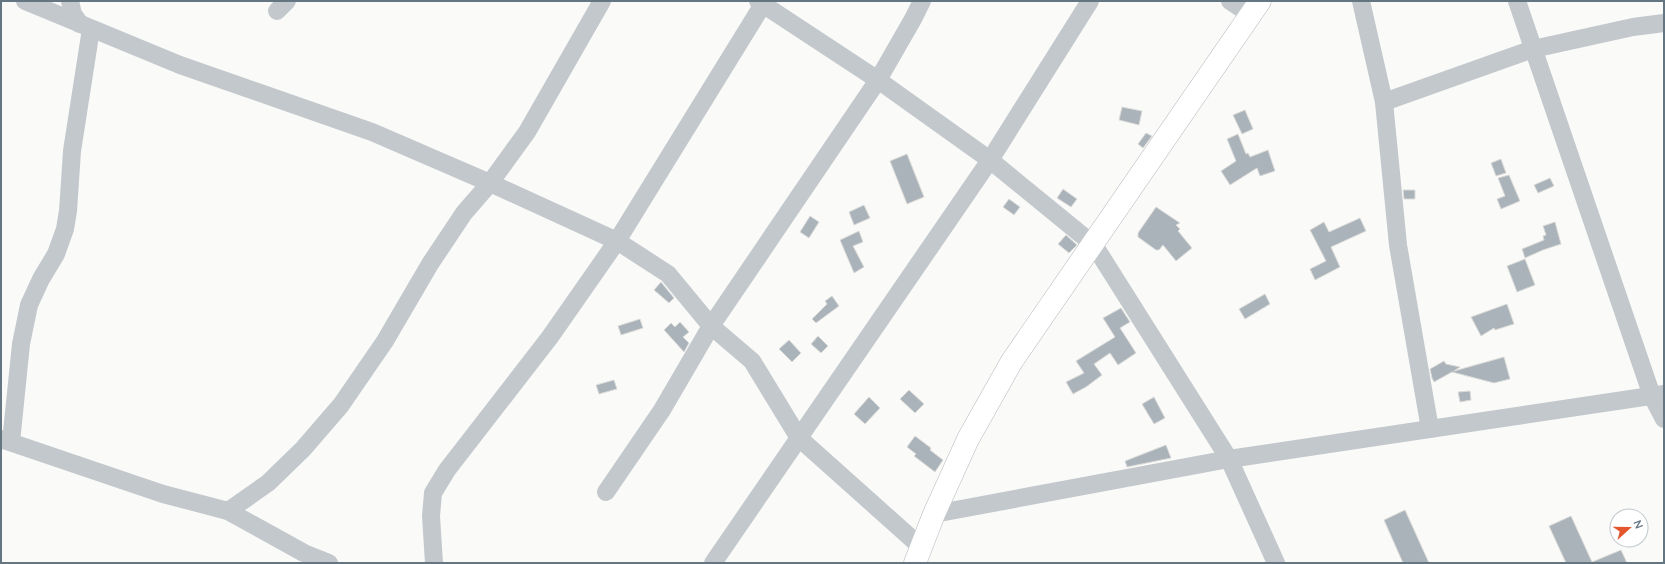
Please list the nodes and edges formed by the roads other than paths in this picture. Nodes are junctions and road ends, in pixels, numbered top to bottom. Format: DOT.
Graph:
graph roads {
  1 [pos="25,1"];
  2 [pos="602,1"];
  3 [pos="922,1"];
  4 [pos="1090,1"];
  5 [pos="1230,1"];
  6 [pos="1361,1"];
  7 [pos="1517,1"];
  8 [pos="71,2"];
  9 [pos="762,2"];
  10 [pos="1256,8"];
  11 [pos="1664,23"];
  12 [pos="86,26"];
  13 [pos="1533,49"];
  14 [pos="878,80"];
  15 [pos="1384,102"];
  16 [pos="990,160"];
  17 [pos="490,183"];
  18 [pos="617,241"];
  19 [pos="1094,245"];
  20 [pos="711,326"];
  21 [pos="1658,395"];
  22 [pos="1664,419"];
  23 [pos="1430,429"];
  24 [pos="799,438"];
  25 [pos="6,440"];
  26 [pos="1229,459"];
  27 [pos="606,492"];
  28 [pos="228,511"];
  29 [pos="934,514"];
  30 [pos="918,555"];
  31 [pos="329,563"];
  32 [pos="434,563"];
  33 [pos="713,563"];
  34 [pos="1276,563"];
  1 -- 12 [label="street"];
  2 -- 17 [label="street"];
  3 -- 14 [label="street"];
  4 -- 16 [label="street"];
  5 -- 10 [label="street"];
  6 -- 15 [label="street"];
  7 -- 13 [label="street"];
  8 -- 12 [label="street"];
  9 -- 14 [label="street"];
  9 -- 18 [label="street"];
  10 -- 19 [label="highway"];
  11 -- 13 [label="street"];
  12 -- 17 [label="street"];
  12 -- 25 [label="street"];
  13 -- 15 [label="street"];
  13 -- 21 [label="street"];
  14 -- 16 [label="street"];
  14 -- 20 [label="street"];
  15 -- 23 [label="street"];
  16 -- 19 [label="street"];
  16 -- 24 [label="street"];
  17 -- 18 [label="street"];
  17 -- 28 [label="street"];
  18 -- 20 [label="street"];
  18 -- 32 [label="street"];
  19 -- 26 [label="street"];
  19 -- 29 [label="highway"];
  20 -- 24 [label="street"];
  20 -- 27 [label="street"];
  21 -- 22 [label="street"];
  21 -- 23 [label="street"];
  23 -- 26 [label="street"];
  24 -- 30 [label="street"];
  24 -- 33 [label="street"];
  25 -- 28 [label="street"];
  26 -- 29 [label="street"];
  26 -- 34 [label="street"];
  28 -- 31 [label="street"];
  29 -- 30 [label="highway"];
}
